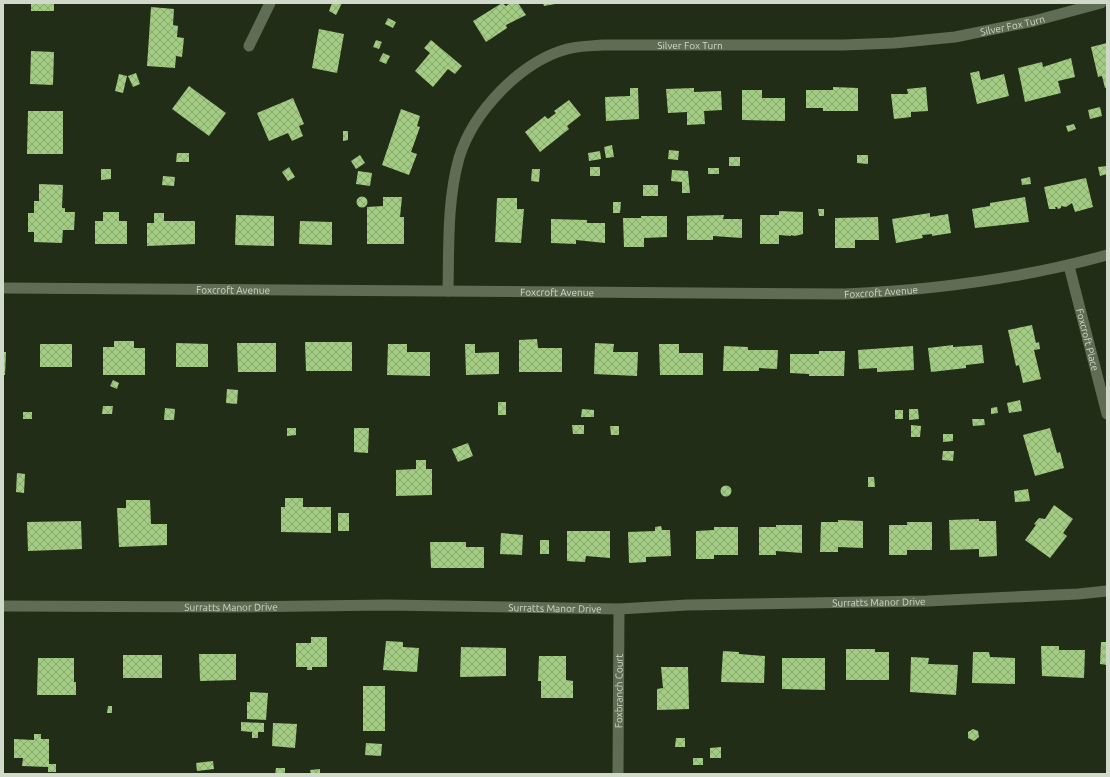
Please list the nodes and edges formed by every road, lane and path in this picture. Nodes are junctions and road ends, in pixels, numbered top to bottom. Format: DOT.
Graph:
graph roads {
  1 [pos="270,3"];
  2 [pos="1101,3"];
  3 [pos="249,46"];
  4 [pos="1107,256"];
  5 [pos="1069,266"];
  6 [pos="3,288"];
  7 [pos="448,291"];
  8 [pos="1107,414"];
  9 [pos="1107,591"];
  10 [pos="3,606"];
  11 [pos="619,609"];
  12 [pos="618,774"];
  1 -- 3 [label="street"];
  2 -- 7 [label="street, Silver Fox Turn"];
  4 -- 5 [label="street, Foxcroft Avenue"];
  5 -- 7 [label="street, Foxcroft Avenue"];
  5 -- 8 [label="street, Foxcroft Place"];
  6 -- 7 [label="street, Foxcroft Avenue"];
  9 -- 11 [label="street, Surratts Manor Drive"];
  10 -- 11 [label="street, Surratts Manor Drive"];
  11 -- 12 [label="street, Foxbranch Court"];
}
